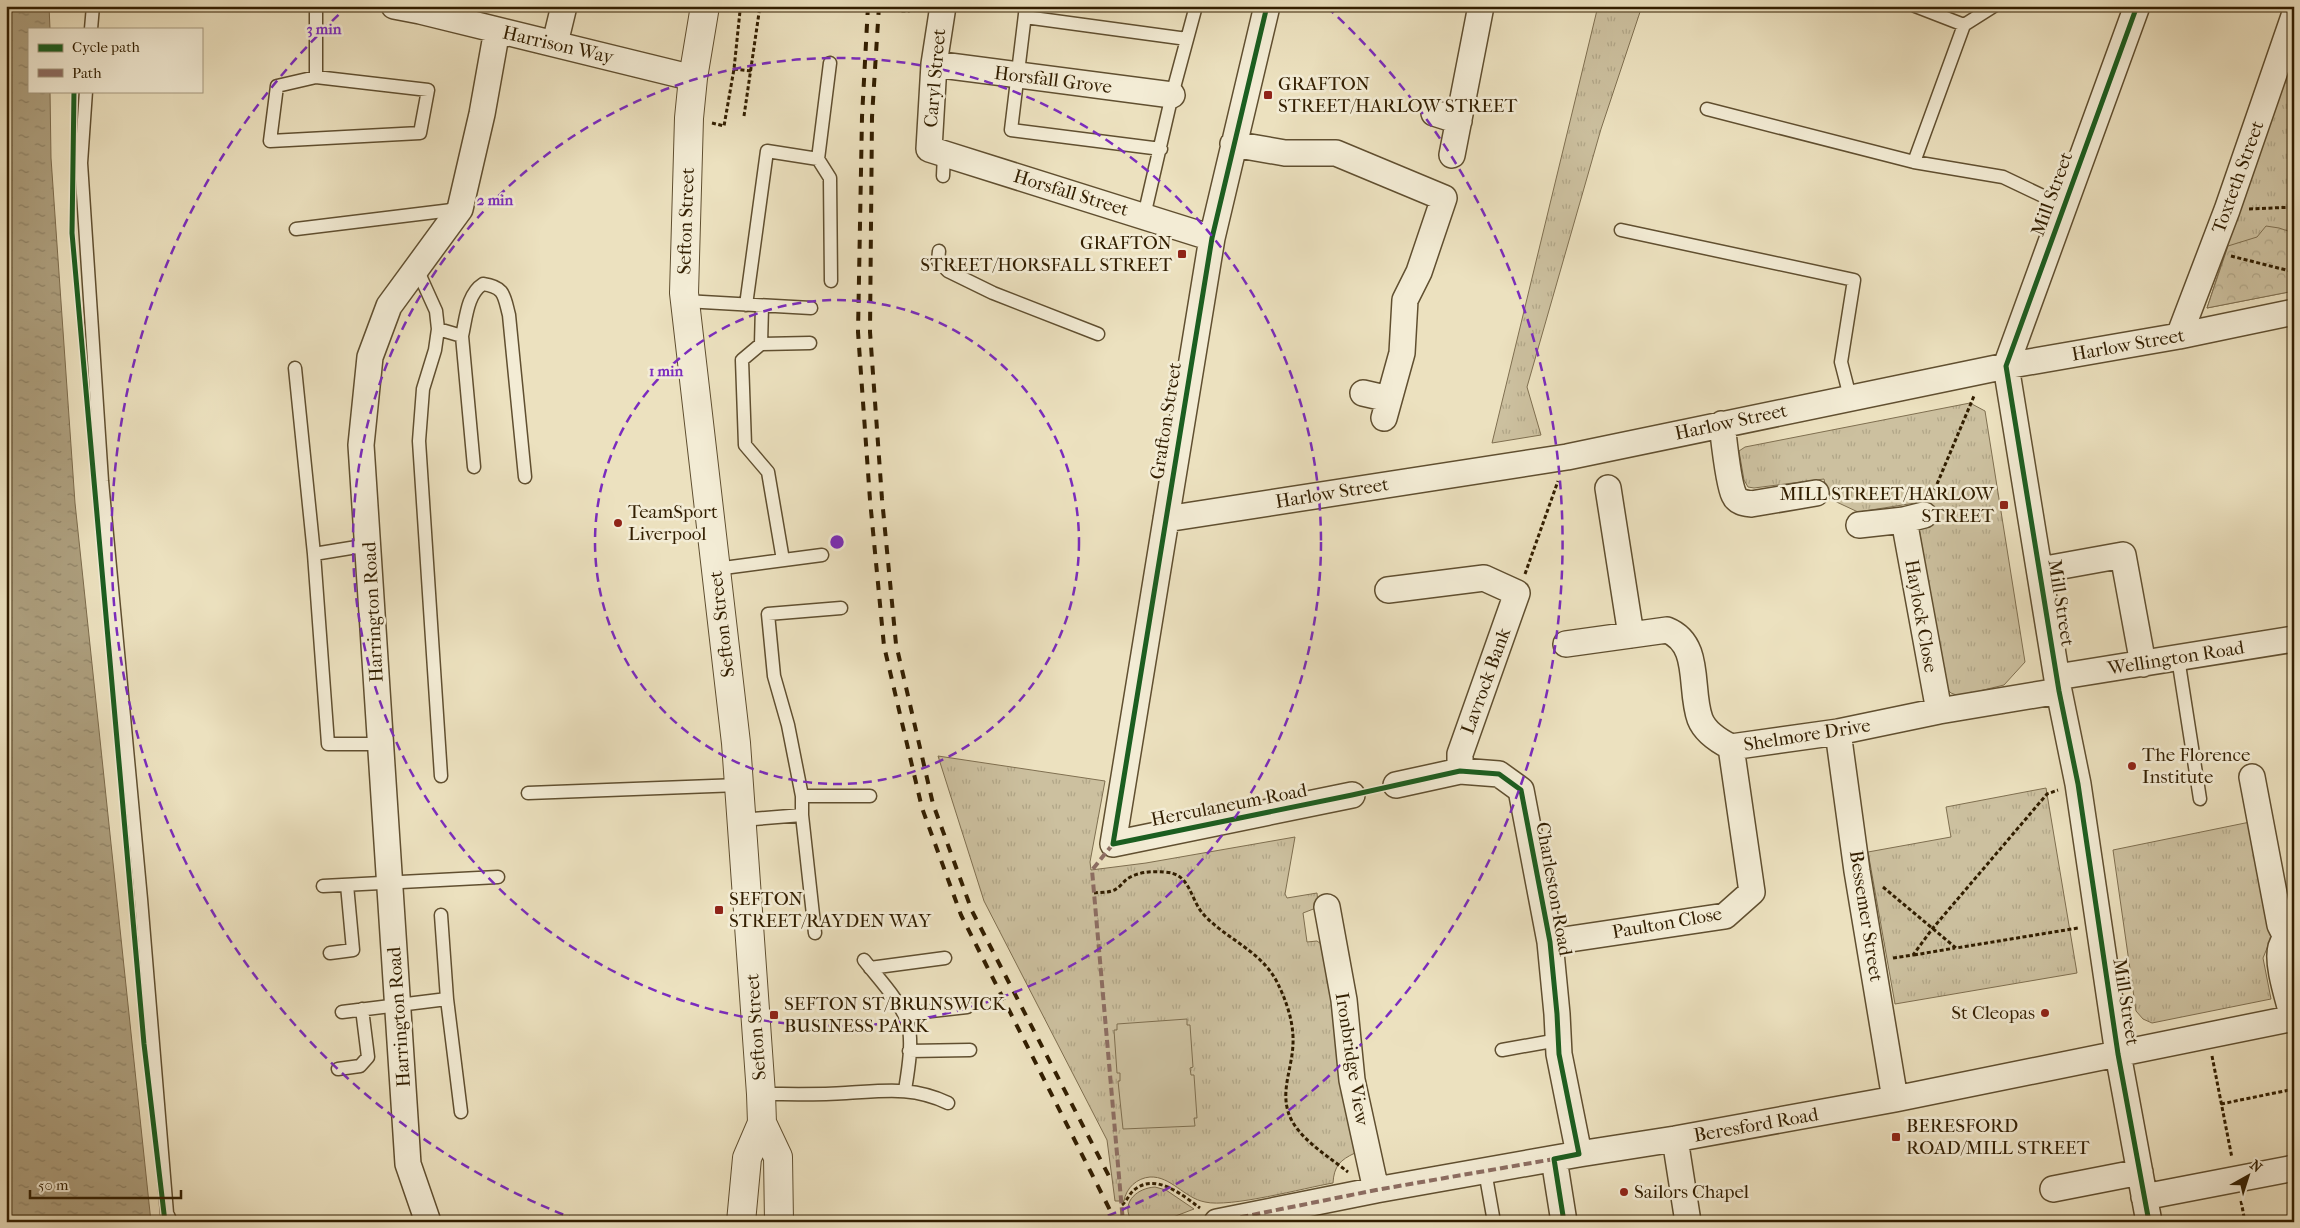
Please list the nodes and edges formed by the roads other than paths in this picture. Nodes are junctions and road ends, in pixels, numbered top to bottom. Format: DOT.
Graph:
graph roads {
  1 [pos="93,6"];
  2 [pos="316,6"];
  3 [pos="394,6"];
  4 [pos="564,6"];
  5 [pos="705,6"];
  6 [pos="942,6"];
  7 [pos="1196,6"];
  8 [pos="1267,6"];
  9 [pos="1480,6"];
  10 [pos="1915,6"];
  11 [pos="1994,6"];
  12 [pos="2137,6"];
  13 [pos="1025,12"];
  14 [pos="2294,16"];
  15 [pos="1964,25"];
  16 [pos="91,28"];
  17 [pos="497,30"];
  18 [pos="1187,39"];
  19 [pos="555,43"];
  20 [pos="830,63"];
  21 [pos="934,64"];
  22 [pos="1017,76"];
  23 [pos="316,77"];
  24 [pos="693,78"];
  25 [pos="86,92"];
  26 [pos="1172,95"];
  27 [pos="1707,109"];
  28 [pos="1434,114"];
  29 [pos="1459,121"];
  30 [pos="1233,144"];
  31 [pos="1161,149"];
  32 [pos="1452,155"];
  33 [pos="818,159"];
  34 [pos="939,160"];
  35 [pos="1914,162"];
  36 [pos="2064,206"];
  37 [pos="460,209"];
  38 [pos="1144,216"];
  39 [pos="296,229"];
  40 [pos="1622,230"];
  41 [pos="1212,238"];
  42 [pos="939,251"];
  43 [pos="417,269"];
  44 [pos="831,281"];
  45 [pos="685,301"];
  46 [pos="746,305"];
  47 [pos="762,306"];
  48 [pos="811,308"];
  49 [pos="2294,312"];
  50 [pos="438,329"];
  51 [pos="1098,334"];
  52 [pos="462,336"];
  53 [pos="2179,336"];
  54 [pos="810,343"];
  55 [pos="760,344"];
  56 [pos="295,368"];
  57 [pos="1995,368"];
  58 [pos="1363,393"];
  59 [pos="1850,397"];
  60 [pos="1722,424"];
  61 [pos="474,468"];
  62 [pos="525,477"];
  63 [pos="1608,488"];
  64 [pos="1816,492"];
  65 [pos="1166,519"];
  66 [pos="1859,525"];
  67 [pos="369,545"];
  68 [pos="314,554"];
  69 [pos="822,556"];
  70 [pos="783,560"];
  71 [pos="716,569"];
  72 [pos="2040,570"];
  73 [pos="1388,590"];
  74 [pos="841,608"];
  75 [pos="1631,635"];
  76 [pos="2294,639"];
  77 [pos="1566,644"];
  78 [pos="2178,658"];
  79 [pos="2143,664"];
  80 [pos="2058,684"];
  81 [pos="1939,711"];
  82 [pos="1838,732"];
  83 [pos="381,744"];
  84 [pos="1731,747"];
  85 [pos="1460,771"];
  86 [pos="441,776"];
  87 [pos="2252,777"];
  88 [pos="738,785"];
  89 [pos="1396,785"];
  90 [pos="528,793"];
  91 [pos="1352,795"];
  92 [pos="802,796"];
  93 [pos="870,796"];
  94 [pos="2200,799"];
  95 [pos="802,815"];
  96 [pos="741,820"];
  97 [pos="1113,844"];
  98 [pos="498,877"];
  99 [pos="347,884"];
  100 [pos="390,884"];
  101 [pos="323,886"];
  102 [pos="441,915"];
  103 [pos="1323,922"];
  104 [pos="815,933"];
  105 [pos="2290,935"];
  106 [pos="1550,942"];
  107 [pos="330,953"];
  108 [pos="945,958"];
  109 [pos="447,998"];
  110 [pos="398,1003"];
  111 [pos="967,1007"];
  112 [pos="362,1009"];
  113 [pos="342,1012"];
  114 [pos="904,1014"];
  115 [pos="2293,1018"];
  116 [pos="1558,1040"];
  117 [pos="970,1050"];
  118 [pos="1502,1050"];
  119 [pos="909,1051"];
  120 [pos="2118,1054"];
  121 [pos="338,1069"];
  122 [pos="905,1090"];
  123 [pos="761,1094"];
  124 [pos="1895,1099"];
  125 [pos="948,1103"];
  126 [pos="461,1112"];
  127 [pos="762,1123"];
  128 [pos="1675,1139"];
  129 [pos="1579,1154"];
  130 [pos="1554,1159"];
  131 [pos="2294,1168"];
  132 [pos="1485,1171"];
  133 [pos="2140,1172"];
  134 [pos="2053,1189"];
  135 [pos="1376,1190"];
  136 [pos="2144,1196"];
  137 [pos="1215,1220"];
  138 [pos="170,1222"];
  139 [pos="428,1222"];
  140 [pos="741,1222"];
  141 [pos="779,1222"];
  142 [pos="1494,1222"];
  143 [pos="1564,1222"];
  144 [pos="1688,1222"];
  145 [pos="2149,1222"];
  1 -- 16 [label="lane"];
  2 -- 23 [label="lane"];
  3 -- 17 [label="street, Harrison Way"];
  4 -- 19 [label="street"];
  5 -- 24 [label="street, Sefton Street"];
  6 -- 21 [label="street, Caryl Street"];
  7 -- 18 [label="lane"];
  8 -- 30 [label="street, Grafton Street"];
  9 -- 29 [label="street"];
  10 -- 15 [label="lane"];
  11 -- 15 [label="lane"];
  12 -- 36 [label="street, Mill Street"];
  13 -- 18 [label="lane"];
  13 -- 22 [label="lane"];
  14 -- 53 [label="street, Toxteth Street"];
  15 -- 35 [label="lane"];
  17 -- 19 [label="street, Harrison Way"];
  17 -- 37 [label="street, Harrington Road"];
  18 -- 26 [label="lane"];
  19 -- 24 [label="street, Harrison Way"];
  20 -- 33 [label="lane"];
  21 -- 22 [label="street, Horsfall Grove"];
  21 -- 34 [label="street, Caryl Street"];
  22 -- 26 [label="street, Horsfall Grove"];
  22 -- 31 [label="lane"];
  23 -- 23 [label="lane"];
  24 -- 45 [label="street, Sefton Street"];
  25 -- 138 [label="lane"];
  26 -- 31 [label="lane"];
  27 -- 35 [label="lane"];
  28 -- 29 [label="street"];
  29 -- 32 [label="street"];
  30 -- 41 [label="street, Grafton Street"];
  30 -- 58 [label="street"];
  31 -- 38 [label="lane"];
  33 -- 44 [label="lane"];
  33 -- 46 [label="lane"];
  34 -- 38 [label="street, Horsfall Street"];
  35 -- 36 [label="lane"];
  36 -- 57 [label="street, Mill Street"];
  37 -- 39 [label="lane"];
  37 -- 43 [label="street, Harrington Road"];
  38 -- 41 [label="street, Horsfall Street"];
  40 -- 59 [label="lane"];
  41 -- 65 [label="street, Grafton Street"];
  42 -- 51 [label="lane"];
  43 -- 50 [label="lane"];
  43 -- 67 [label="street, Harrington Road"];
  45 -- 46 [label="lane"];
  45 -- 71 [label="street, Sefton Street"];
  46 -- 47 [label="lane"];
  47 -- 48 [label="lane"];
  47 -- 55 [label="lane"];
  49 -- 53 [label="street, Harlow Street"];
  50 -- 52 [label="lane"];
  50 -- 86 [label="lane"];
  52 -- 61 [label="lane"];
  52 -- 62 [label="lane"];
  53 -- 57 [label="street, Harlow Street"];
  54 -- 55 [label="lane"];
  55 -- 70 [label="lane"];
  56 -- 68 [label="lane"];
  57 -- 59 [label="street, Harlow Street"];
  57 -- 72 [label="street, Mill Street"];
  59 -- 60 [label="street, Harlow Street"];
  60 -- 64 [label="street"];
  60 -- 65 [label="street, Harlow Street"];
  63 -- 75 [label="street"];
  65 -- 97 [label="street, Grafton Street"];
  66 -- 81 [label="street, Haylock Close"];
  67 -- 68 [label="lane"];
  67 -- 83 [label="street, Harrington Road"];
  68 -- 83 [label="lane"];
  69 -- 70 [label="lane"];
  70 -- 71 [label="lane"];
  71 -- 88 [label="street, Sefton Street"];
  72 -- 79 [label="street"];
  72 -- 80 [label="street, Mill Street"];
  73 -- 85 [label="street, Lavrock Bank"];
  74 -- 92 [label="lane"];
  75 -- 77 [label="street, Shelmore Drive"];
  75 -- 84 [label="street, Shelmore Drive"];
  76 -- 78 [label="street, Wellington Road"];
  78 -- 79 [label="street, Wellington Road"];
  78 -- 94 [label="lane"];
  79 -- 80 [label="street, Wellington Road"];
  80 -- 81 [label="street, Shelmore Drive"];
  80 -- 120 [label="street, Mill Street"];
  81 -- 82 [label="street, Shelmore Drive"];
  82 -- 84 [label="street, Shelmore Drive"];
  82 -- 124 [label="street, Bessemer Street"];
  83 -- 100 [label="street, Harrington Road"];
  84 -- 106 [label="street, Paulton Close"];
  85 -- 89 [label="street, Charleston Road"];
  85 -- 106 [label="street, Charleston Road"];
  87 -- 105 [label="street"];
  88 -- 90 [label="lane"];
  88 -- 96 [label="street, Sefton Street"];
  91 -- 97 [label="street, Herculaneum Road"];
  92 -- 93 [label="lane"];
  92 -- 95 [label="lane"];
  95 -- 96 [label="lane"];
  95 -- 104 [label="lane"];
  96 -- 123 [label="street, Sefton Street"];
  98 -- 100 [label="lane"];
  99 -- 100 [label="lane"];
  99 -- 101 [label="lane"];
  99 -- 107 [label="lane"];
  100 -- 110 [label="street, Harrington Road"];
  102 -- 109 [label="lane"];
  103 -- 135 [label="street, Ironbridge View"];
  105 -- 115 [label="street"];
  106 -- 116 [label="street, Charleston Road"];
  108 -- 114 [label="lane"];
  109 -- 110 [label="lane"];
  109 -- 126 [label="lane"];
  110 -- 112 [label="lane"];
  110 -- 139 [label="street, Harrington Road"];
  111 -- 114 [label="lane"];
  112 -- 113 [label="lane"];
  112 -- 121 [label="lane"];
  114 -- 119 [label="lane"];
  115 -- 120 [label="street, Beresford Road"];
  116 -- 118 [label="lane"];
  116 -- 129 [label="street, Charleston Road"];
  117 -- 119 [label="lane"];
  119 -- 122 [label="lane"];
  120 -- 124 [label="street, Beresford Road"];
  120 -- 133 [label="street, Mill Street"];
  122 -- 123 [label="lane"];
  122 -- 125 [label="lane"];
  123 -- 127 [label="street, Sefton Street"];
  124 -- 128 [label="street, Beresford Road"];
  127 -- 140 [label="street, Sefton Street"];
  127 -- 141 [label="street, Sefton Street"];
  128 -- 129 [label="street, Beresford Road"];
  128 -- 144 [label="street"];
  129 -- 130 [label="street, Beresford Road"];
  130 -- 132 [label="street, Beresford Road"];
  130 -- 143 [label="street"];
  131 -- 136 [label="street"];
  132 -- 135 [label="street, Beresford Road"];
  132 -- 142 [label="lane"];
  133 -- 134 [label="street"];
  133 -- 136 [label="street, Mill Street"];
  135 -- 137 [label="street, Beresford Road"];
  136 -- 145 [label="street, Mill Street"];
}
